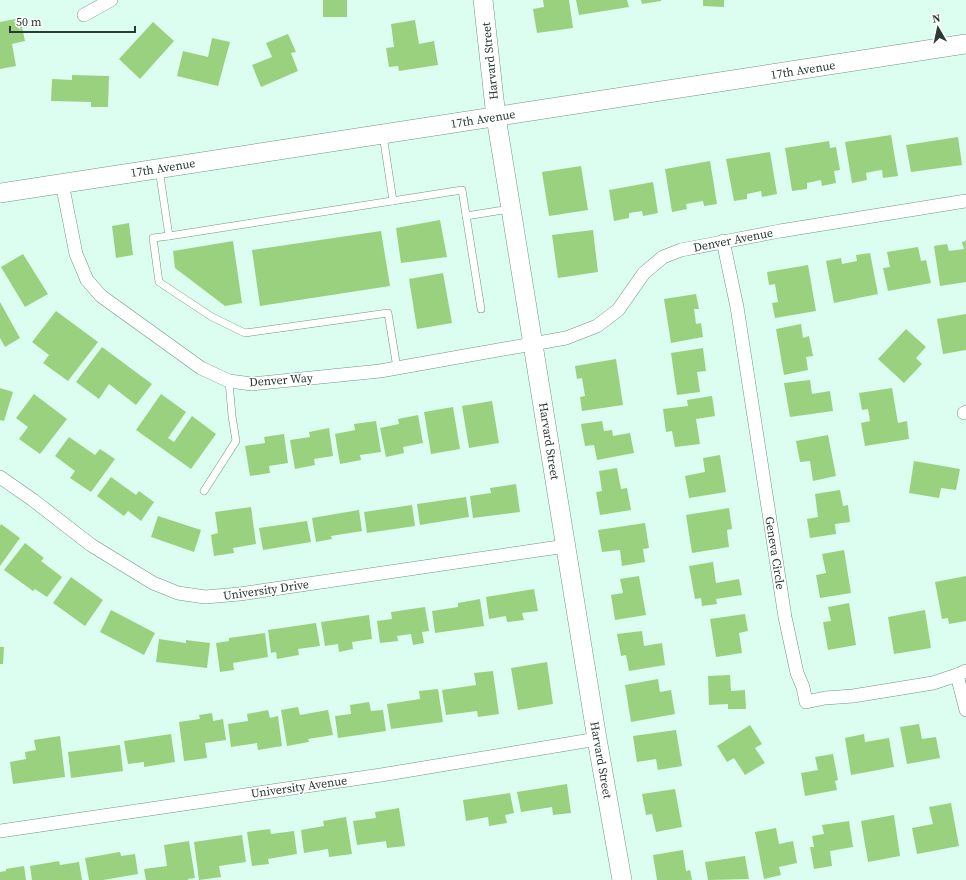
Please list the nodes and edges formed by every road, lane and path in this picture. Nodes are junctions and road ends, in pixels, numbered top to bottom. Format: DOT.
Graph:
graph roads {
  1 [pos="111,0"];
  2 [pos="483,0"];
  3 [pos="84,15"];
  4 [pos="966,44"];
  5 [pos="496,117"];
  6 [pos="383,134"];
  7 [pos="158,169"];
  8 [pos="62,184"];
  9 [pos="0,193"];
  10 [pos="393,201"];
  11 [pos="966,201"];
  12 [pos="510,209"];
  13 [pos="466,216"];
  14 [pos="169,236"];
  15 [pos="723,242"];
  16 [pos="481,309"];
  17 [pos="533,343"];
  18 [pos="397,368"];
  19 [pos="229,381"];
  20 [pos="0,477"];
  21 [pos="204,491"];
  22 [pos="566,546"];
  23 [pos="962,673"];
  24 [pos="966,710"];
  25 [pos="597,739"];
  26 [pos="0,832"];
  27 [pos="622,880"];
  1 -- 3 [label="street"];
  2 -- 5 [label="main road, Harvard Street"];
  4 -- 5 [label="main road, 17th Avenue"];
  5 -- 6 [label="main road, 17th Avenue"];
  5 -- 12 [label="main road, Harvard Street"];
  6 -- 7 [label="main road, 17th Avenue"];
  6 -- 10 [label="lane"];
  7 -- 8 [label="main road, 17th Avenue"];
  7 -- 14 [label="lane"];
  8 -- 9 [label="main road, 17th Avenue"];
  8 -- 19 [label="street, Denver Way"];
  10 -- 13 [label="lane"];
  10 -- 14 [label="lane"];
  11 -- 15 [label="street, Denver Avenue"];
  12 -- 13 [label="lane"];
  12 -- 17 [label="main road, Harvard Street"];
  13 -- 16 [label="lane"];
  14 -- 18 [label="lane"];
  15 -- 17 [label="street, Denver Avenue"];
  15 -- 23 [label="street, Geneva Circle"];
  17 -- 18 [label="street, Denver Way"];
  17 -- 22 [label="main road, Harvard Street"];
  18 -- 19 [label="street, Denver Way"];
  19 -- 21 [label="lane"];
  20 -- 22 [label="street, University Drive"];
  22 -- 25 [label="main road, Harvard Street"];
  23 -- 24 [label="street"];
  25 -- 26 [label="street, University Avenue"];
  25 -- 27 [label="main road, Harvard Street"];
}
